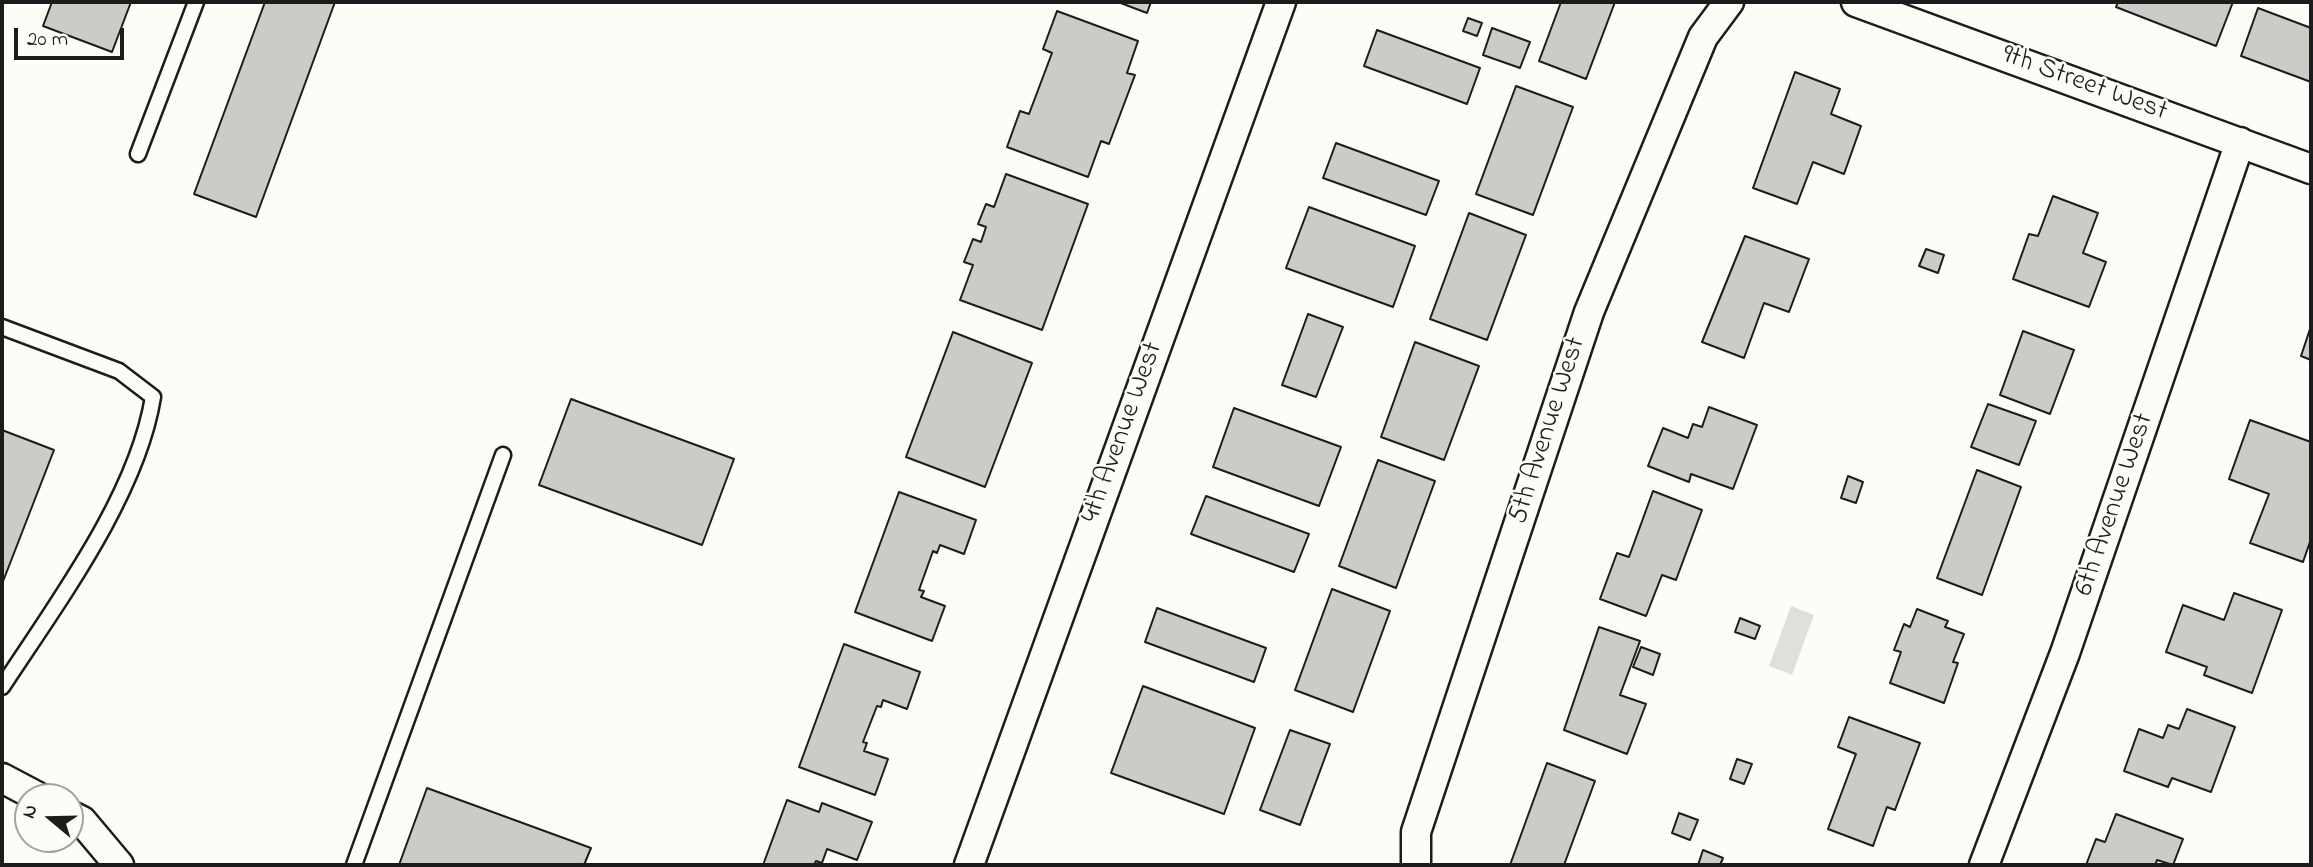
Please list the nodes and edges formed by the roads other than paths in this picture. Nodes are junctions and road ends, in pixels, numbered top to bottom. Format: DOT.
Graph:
graph roads {
  1 [pos="196,2"];
  2 [pos="1281,2"];
  3 [pos="1729,2"];
  4 [pos="1856,2"];
  5 [pos="2240,142"];
  6 [pos="138,154"];
  7 [pos="2311,169"];
  8 [pos="2,327"];
  9 [pos="503,455"];
  10 [pos="2,687"];
  11 [pos="84,823"];
  12 [pos="119,865"];
  13 [pos="354,865"];
  14 [pos="969,865"];
  15 [pos="1416,865"];
  16 [pos="1984,865"];
  1 -- 6 [label="lane"];
  2 -- 14 [label="street, 4th Avenue West"];
  3 -- 15 [label="street, 5th Avenue West"];
  4 -- 5 [label="street, 9th Street West"];
  5 -- 7 [label="street, 9th Street West"];
  5 -- 16 [label="street, 6th Avenue West"];
  8 -- 10 [label="lane"];
  9 -- 13 [label="lane"];
  11 -- 12 [label="street"];
}
